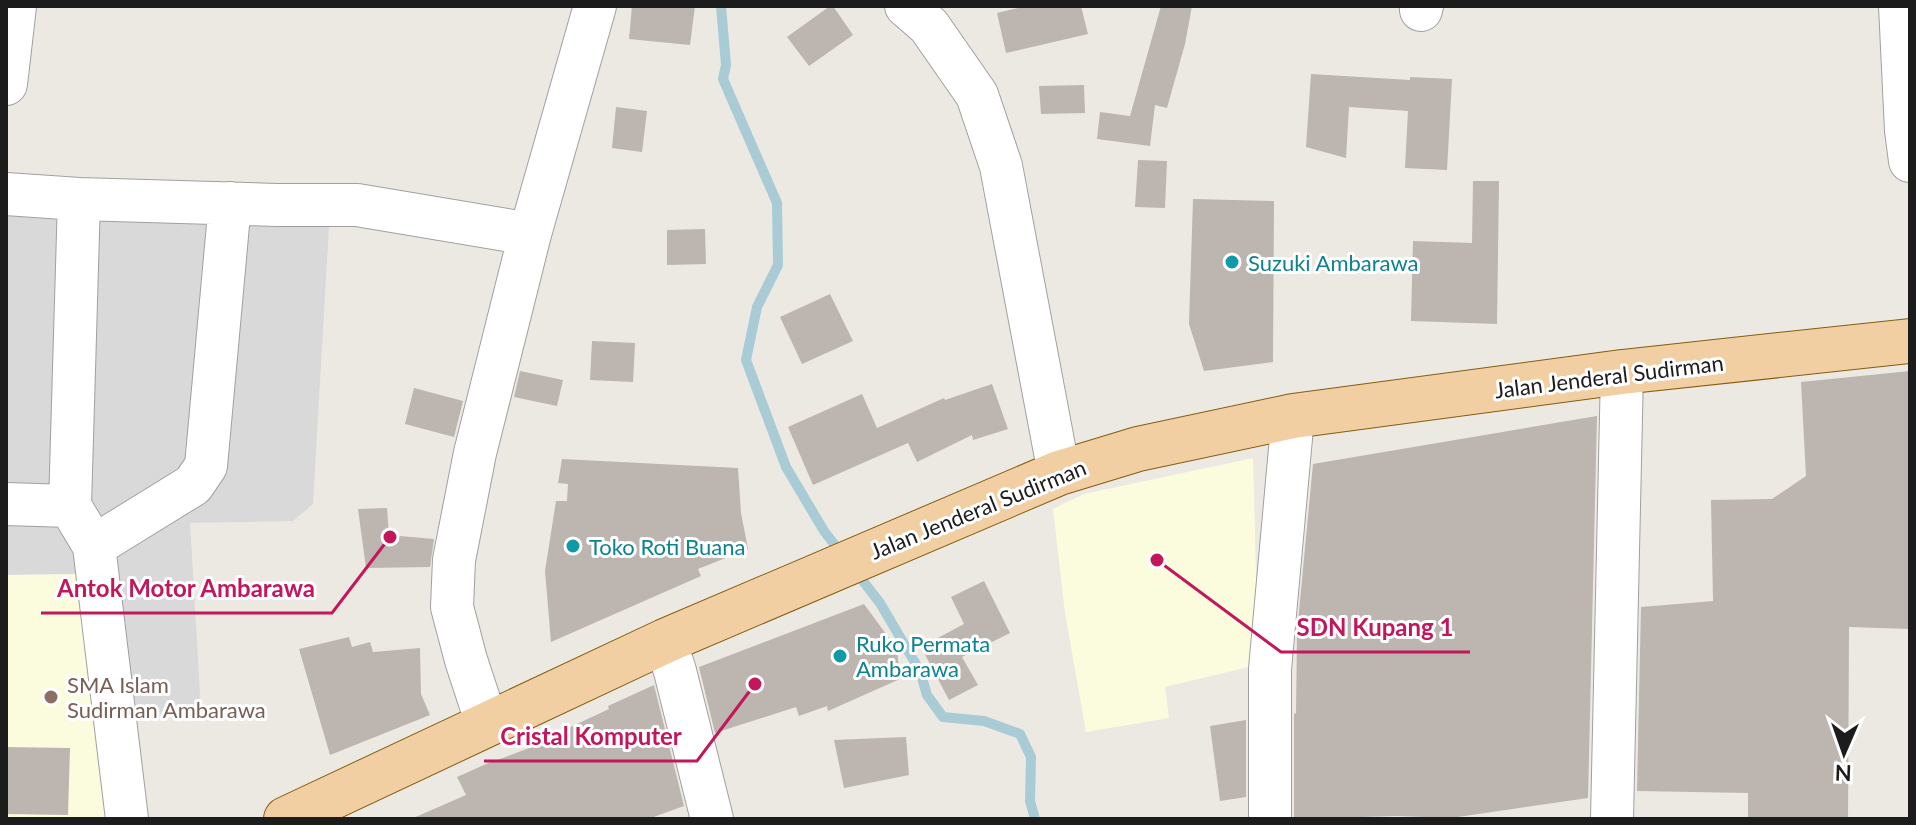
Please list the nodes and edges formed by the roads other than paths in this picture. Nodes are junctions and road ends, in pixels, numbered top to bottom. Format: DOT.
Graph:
graph roads {
  1 [pos="595,6"];
  2 [pos="906,6"];
  3 [pos="1900,6"];
  4 [pos="11,26"];
  5 [pos="6,84"];
  6 [pos="1909,140"];
  7 [pos="6,194"];
  8 [pos="79,199"];
  9 [pos="230,203"];
  10 [pos="530,234"];
  11 [pos="1910,341"];
  12 [pos="1622,372"];
  13 [pos="1293,416"];
  14 [pos="1059,473"];
  15 [pos="6,504"];
  16 [pos="70,506"];
  17 [pos="94,546"];
  18 [pos="665,641"];
  19 [pos="487,724"];
  20 [pos="301,816"];
  21 [pos="127,819"];
  22 [pos="712,819"];
  23 [pos="1270,819"];
  24 [pos="1612,819"];
  1 -- 10 [label="street"];
  2 -- 14 [label="street"];
  3 -- 6 [label="street"];
  4 -- 5 [label="street"];
  7 -- 8 [label="street"];
  8 -- 9 [label="street"];
  8 -- 16 [label="street"];
  9 -- 10 [label="street"];
  9 -- 17 [label="street"];
  10 -- 19 [label="street"];
  11 -- 12 [label="main road, Jalan Jenderal Sudirman"];
  12 -- 13 [label="main road, Jalan Jenderal Sudirman"];
  12 -- 24 [label="street"];
  13 -- 14 [label="main road, Jalan Jenderal Sudirman"];
  13 -- 23 [label="street"];
  14 -- 18 [label="main road, Jalan Jenderal Sudirman"];
  15 -- 16 [label="street"];
  16 -- 17 [label="street"];
  17 -- 21 [label="street"];
  18 -- 19 [label="main road, Jalan Jenderal Sudirman"];
  18 -- 22 [label="street"];
  19 -- 20 [label="main road, Jalan Jenderal Sudirman"];
}
